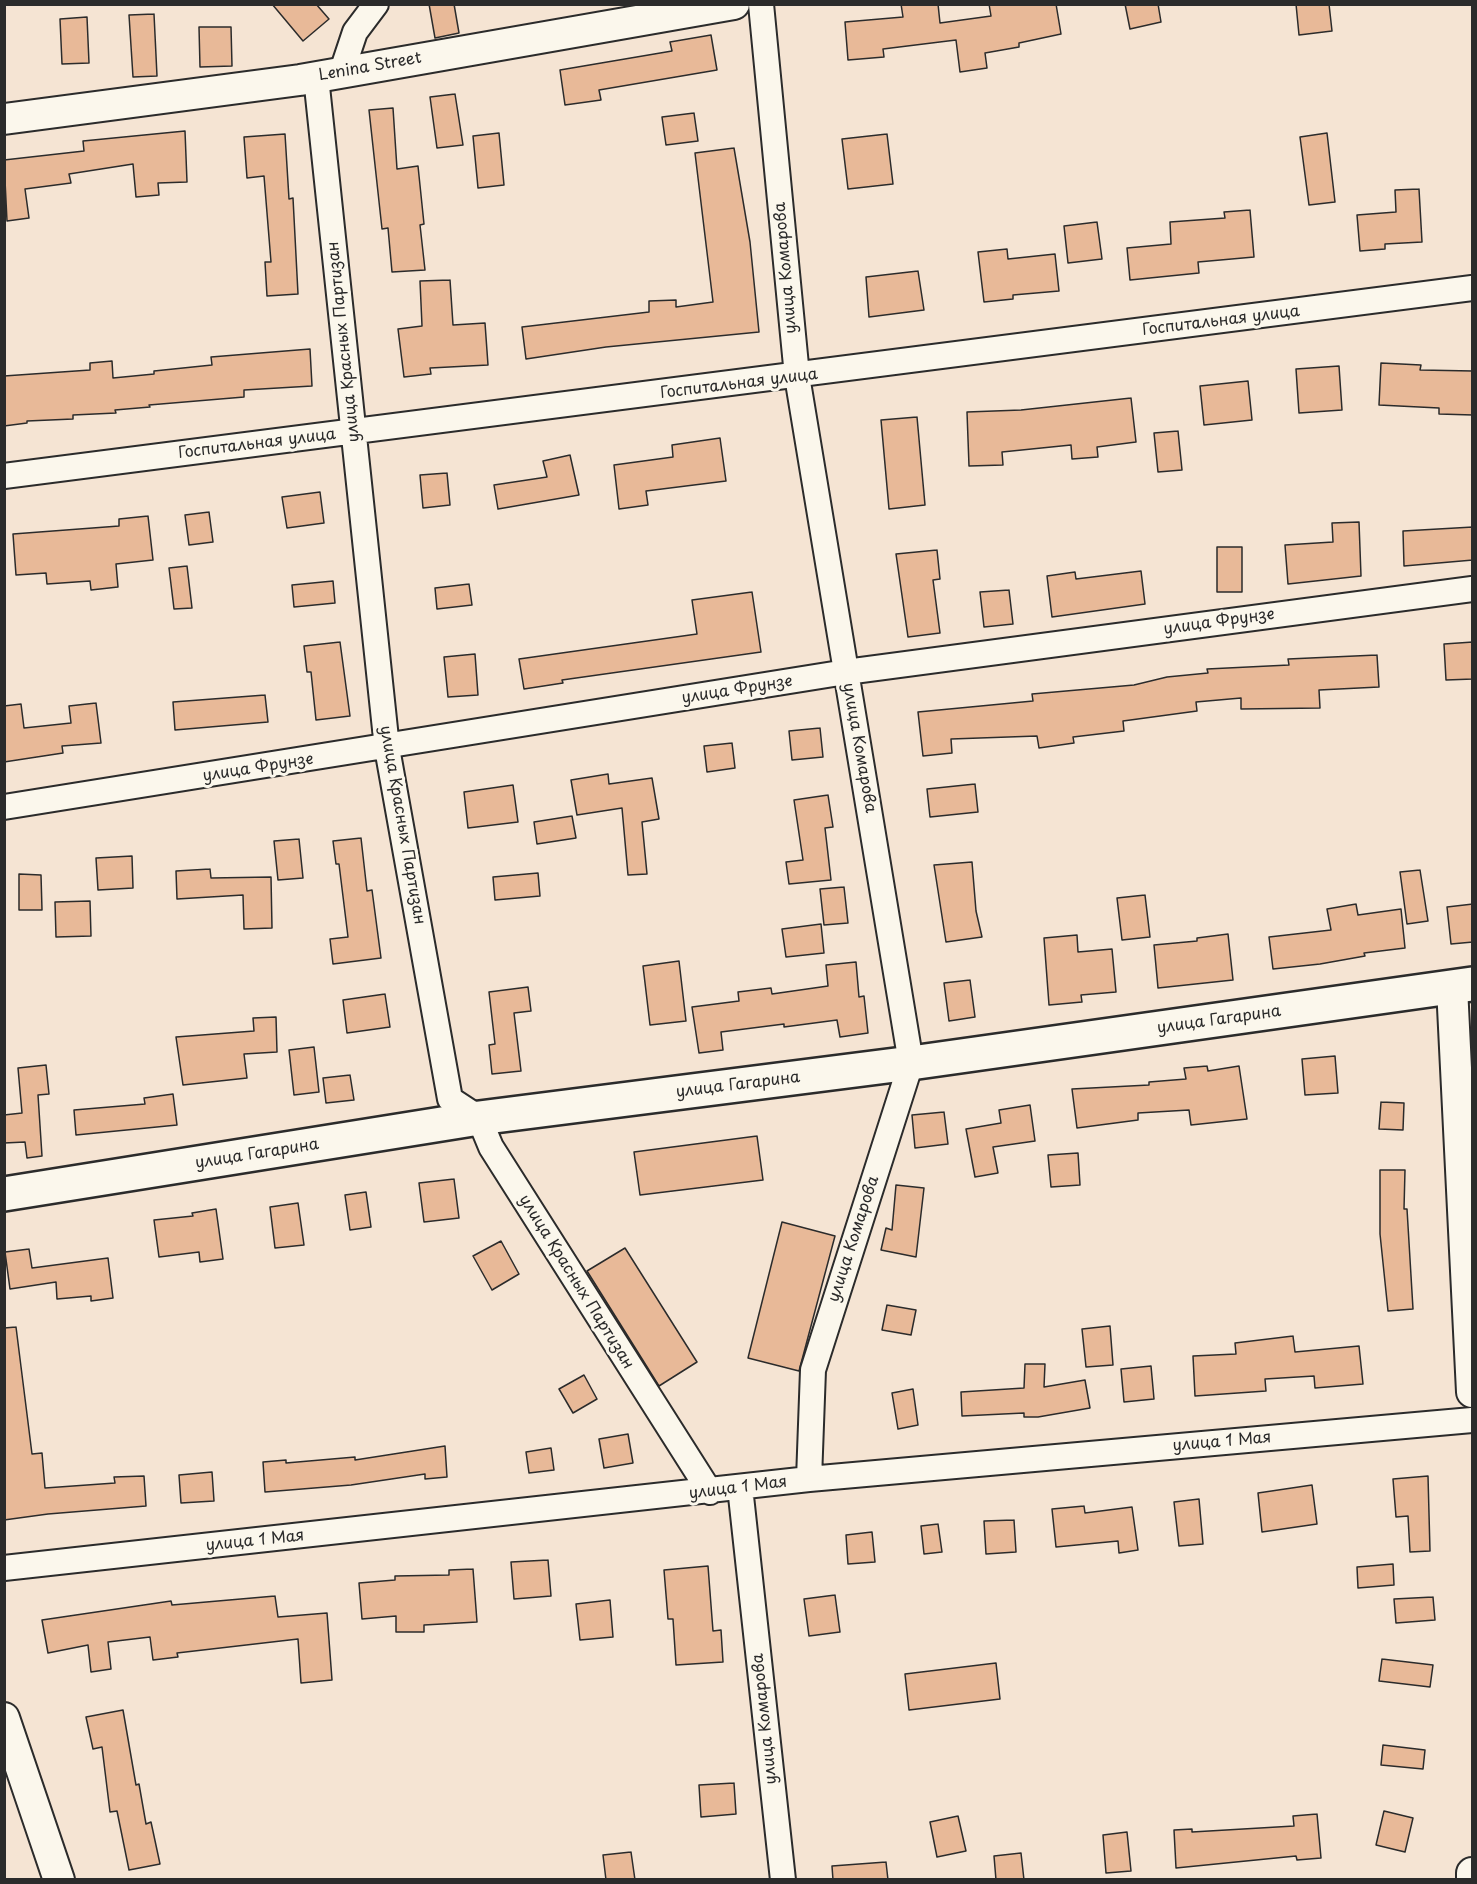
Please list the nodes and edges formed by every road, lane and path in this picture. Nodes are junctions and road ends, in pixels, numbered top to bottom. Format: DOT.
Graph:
graph roads {
  1 [pos="376,4"];
  2 [pos="734,4"];
  3 [pos="761,4"];
  4 [pos="329,74"];
  5 [pos="4,119"];
  6 [pos="1473,288"];
  7 [pos="797,376"];
  8 [pos="354,432"];
  9 [pos="4,476"];
  10 [pos="1473,589"];
  11 [pos="846,672"];
  12 [pos="387,747"];
  13 [pos="4,807"];
  14 [pos="1462,986"];
  15 [pos="911,1063"];
  16 [pos="479,1118"];
  17 [pos="4,1194"];
  18 [pos="1473,1392"];
  19 [pos="1473,1420"];
  20 [pos="809,1479"];
  21 [pos="740,1487"];
  22 [pos="710,1492"];
  23 [pos="4,1568"];
  24 [pos="4,1718"];
  25 [pos="1473,1873"];
  26 [pos="59,1880"];
  27 [pos="783,1880"];
  28 [pos="1472,1880"];
  1 -- 4 [label="street"];
  2 -- 4 [label="street, Lenina Street"];
  3 -- 7 [label="street, улица Комарова"];
  4 -- 5 [label="street, Lenina Street"];
  4 -- 8 [label="street, улица Красных Партизан"];
  6 -- 7 [label="street, Госпитальная улица"];
  7 -- 8 [label="street, Госпитальная улица"];
  7 -- 11 [label="street, улица Комарова"];
  8 -- 9 [label="street, Госпитальная улица"];
  8 -- 12 [label="street, улица Красных Партизан"];
  10 -- 11 [label="street, улица Фрунзе"];
  11 -- 12 [label="street, улица Фрунзе"];
  11 -- 15 [label="street, улица Комарова"];
  12 -- 13 [label="street, улица Фрунзе"];
  12 -- 16 [label="street, улица Красных Партизан"];
  14 -- 15 [label="main road, улица Гагарина"];
  14 -- 18 [label="street"];
  15 -- 16 [label="main road, улица Гагарина"];
  15 -- 20 [label="street, улица Комарова"];
  16 -- 17 [label="main road, улица Гагарина"];
  16 -- 22 [label="street, улица Красных Партизан"];
  19 -- 20 [label="street, улица 1 Мая"];
  20 -- 21 [label="street, улица 1 Мая"];
  21 -- 22 [label="street, улица 1 Мая"];
  21 -- 27 [label="street, улица Комарова"];
  22 -- 23 [label="street, улица 1 Мая"];
  24 -- 26 [label="street"];
  25 -- 28 [label="street"];
}
